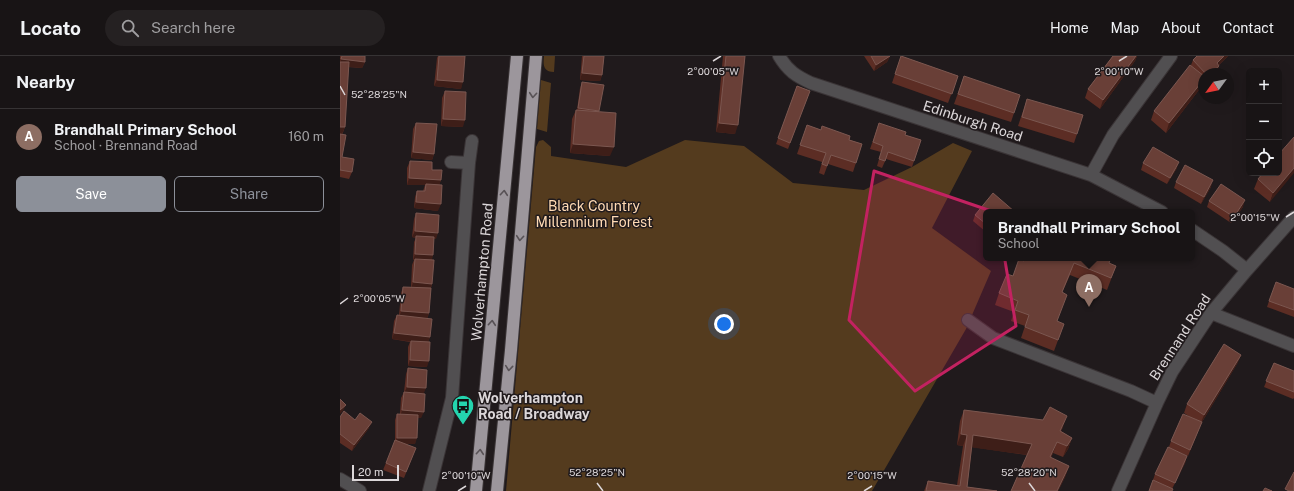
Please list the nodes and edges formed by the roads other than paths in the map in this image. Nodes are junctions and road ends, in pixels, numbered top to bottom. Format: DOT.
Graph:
graph roads {
  1 [pos="516,56"];
  2 [pos="536,56"];
  3 [pos="780,56"];
  4 [pos="1171,56"];
  5 [pos="472,141"];
  6 [pos="451,162"];
  7 [pos="469,163"];
  8 [pos="1091,175"];
  9 [pos="1156,209"];
  10 [pos="1294,217"];
  11 [pos="1195,232"];
  12 [pos="1247,270"];
  13 [pos="1212,313"];
  14 [pos="968,320"];
  15 [pos="1294,346"];
  16 [pos="1157,403"];
  17 [pos="340,479"];
  18 [pos="360,491"];
  19 [pos="429,491"];
  20 [pos="476,491"];
  21 [pos="497,491"];
  22 [pos="1118,491"];
  20 -- 1 [label="highway, Wolverhampton Road, one-way"];
  2 -- 21 [label="highway, one-way"];
  3 -- 8 [label="street, Edinburgh Road"];
  4 -- 8 [label="street"];
  5 -- 7 [label="street, Wolverhampton Road"];
  6 -- 7 [label="street"];
  7 -- 19 [label="street, Wolverhampton Road"];
  8 -- 9 [label="street, Edinburgh Road"];
  10 -- 12 [label="street, Brennand Road"];
  11 -- 12 [label="street"];
  12 -- 13 [label="street, Brennand Road"];
  13 -- 15 [label="street"];
  13 -- 16 [label="street, Brennand Road"];
  14 -- 16 [label="street"];
  16 -- 22 [label="street, Brennand Road"];
  17 -- 18 [label="street"];
}
